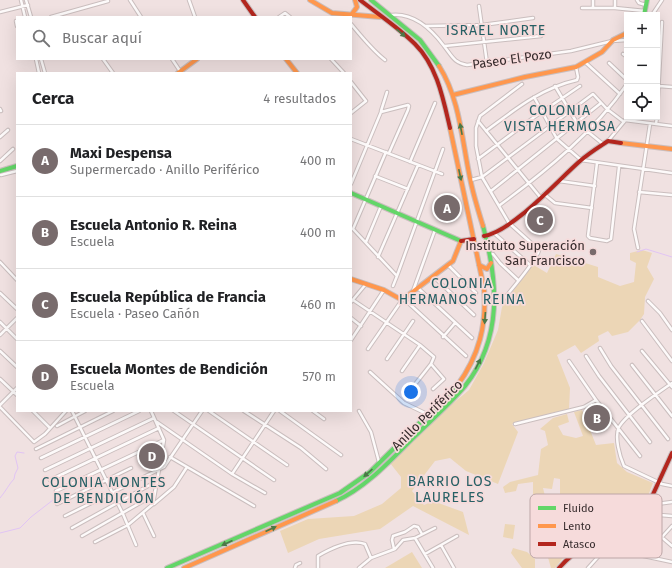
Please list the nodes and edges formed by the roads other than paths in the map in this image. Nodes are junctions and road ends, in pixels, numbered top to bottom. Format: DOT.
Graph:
graph roads {
  1 [pos="21,0"];
  2 [pos="26,0"];
  3 [pos="130,0"];
  4 [pos="189,0"];
  5 [pos="243,0"];
  6 [pos="310,0"];
  7 [pos="355,0"];
  8 [pos="360,0"];
  9 [pos="371,0"];
  10 [pos="593,0"];
  11 [pos="615,0"];
  12 [pos="637,0"];
  13 [pos="647,0"];
  14 [pos="662,0"];
  15 [pos="108,1"];
  16 [pos="28,5"];
  17 [pos="646,5"];
  18 [pos="23,6"];
  19 [pos="479,6"];
  20 [pos="593,7"];
  21 [pos="582,8"];
  22 [pos="615,8"];
  23 [pos="0,12"];
  24 [pos="639,12"];
  25 [pos="645,12"];
  26 [pos="654,12"];
  27 [pos="352,14"];
  28 [pos="390,15"];
  29 [pos="25,16"];
  30 [pos="31,16"];
  31 [pos="54,16"];
  32 [pos="140,16"];
  33 [pos="195,16"];
  34 [pos="253,16"];
  35 [pos="280,16"];
  36 [pos="289,16"];
  37 [pos="344,16"];
  38 [pos="384,18"];
  39 [pos="533,18"];
  40 [pos="662,22"];
  41 [pos="352,25"];
  42 [pos="482,25"];
  43 [pos="425,26"];
  44 [pos="624,35"];
  45 [pos="541,36"];
  46 [pos="624,40"];
  47 [pos="484,42"];
  48 [pos="612,42"];
  49 [pos="445,46"];
  50 [pos="36,60"];
  51 [pos="41,60"];
  52 [pos="104,60"];
  53 [pos="173,60"];
  54 [pos="196,60"];
  55 [pos="287,60"];
  56 [pos="332,60"];
  57 [pos="385,60"];
  58 [pos="487,63"];
  59 [pos="586,63"];
  60 [pos="609,63"];
  61 [pos="576,67"];
  62 [pos="39,72"];
  63 [pos="45,72"];
  64 [pos="112,72"];
  65 [pos="180,72"];
  66 [pos="296,72"];
  67 [pos="343,72"];
  68 [pos="624,77"];
  69 [pos="352,83"];
  70 [pos="522,84"];
  71 [pos="659,84"];
  72 [pos="555,86"];
  73 [pos="580,86"];
  74 [pos="660,86"];
  75 [pos="672,87"];
  76 [pos="624,88"];
  77 [pos="387,92"];
  78 [pos="620,94"];
  79 [pos="453,95"];
  80 [pos="534,97"];
  81 [pos="562,99"];
  82 [pos="435,103"];
  83 [pos="601,103"];
  84 [pos="607,109"];
  85 [pos="352,112"];
  86 [pos="380,112"];
  87 [pos="542,112"];
  88 [pos="569,112"];
  89 [pos="478,120"];
  90 [pos="657,120"];
  91 [pos="625,121"];
  92 [pos="577,123"];
  93 [pos="650,124"];
  94 [pos="656,124"];
  95 [pos="551,126"];
  96 [pos="672,126"];
  97 [pos="8,130"];
  98 [pos="486,132"];
  99 [pos="586,132"];
  100 [pos="0,137"];
  101 [pos="352,138"];
  102 [pos="557,139"];
  103 [pos="608,140"];
  104 [pos="497,144"];
  105 [pos="367,145"];
  106 [pos="603,145"];
  107 [pos="647,147"];
  108 [pos="13,149"];
  109 [pos="443,149"];
  110 [pos="672,149"];
  111 [pos="568,150"];
  112 [pos="386,152"];
  113 [pos="389,153"];
  114 [pos="466,156"];
  115 [pos="457,158"];
  116 [pos="508,158"];
  117 [pos="478,160"];
  118 [pos="581,160"];
  119 [pos="0,161"];
  120 [pos="410,162"];
  121 [pos="597,163"];
  122 [pos="418,165"];
  123 [pos="16,166"];
  124 [pos="619,167"];
  125 [pos="644,169"];
  126 [pos="518,171"];
  127 [pos="16,172"];
  128 [pos="435,172"];
  129 [pos="0,173"];
  130 [pos="672,173"];
  131 [pos="442,174"];
  132 [pos="375,176"];
  133 [pos="482,176"];
  134 [pos="471,180"];
  135 [pos="557,181"];
  136 [pos="352,182"];
  137 [pos="529,184"];
  138 [pos="595,186"];
  139 [pos="408,189"];
  140 [pos="491,191"];
  141 [pos="639,192"];
  142 [pos="352,194"];
  143 [pos="544,194"];
  144 [pos="672,195"];
  145 [pos="541,198"];
  146 [pos="366,200"];
  147 [pos="500,205"];
  148 [pos="381,206"];
  149 [pos="592,208"];
  150 [pos="398,214"];
  151 [pos="417,222"];
  152 [pos="509,223"];
  153 [pos="435,230"];
  154 [pos="496,234"];
  155 [pos="484,236"];
  156 [pos="474,239"];
  157 [pos="460,241"];
  158 [pos="366,242"];
  159 [pos="638,248"];
  160 [pos="488,253"];
  161 [pos="378,257"];
  162 [pos="0,262"];
  163 [pos="491,263"];
  164 [pos="448,265"];
  165 [pos="480,265"];
  166 [pos="530,265"];
  167 [pos="397,276"];
  168 [pos="434,277"];
  169 [pos="16,279"];
  170 [pos="352,279"];
  171 [pos="518,280"];
  172 [pos="366,283"];
  173 [pos="393,286"];
  174 [pos="418,289"];
  175 [pos="384,290"];
  176 [pos="0,293"];
  177 [pos="476,293"];
  178 [pos="412,294"];
  179 [pos="403,300"];
  180 [pos="502,300"];
  181 [pos="352,301"];
  182 [pos="648,301"];
  183 [pos="16,308"];
  184 [pos="370,312"];
  185 [pos="474,315"];
  186 [pos="16,319"];
  187 [pos="352,319"];
  188 [pos="642,320"];
  189 [pos="413,321"];
  190 [pos="0,322"];
  191 [pos="386,323"];
  192 [pos="455,323"];
  193 [pos="361,326"];
  194 [pos="6,328"];
  195 [pos="672,330"];
  196 [pos="404,334"];
  197 [pos="0,335"];
  198 [pos="443,337"];
  199 [pos="16,338"];
  200 [pos="472,338"];
  201 [pos="352,339"];
  202 [pos="420,345"];
  203 [pos="600,348"];
  204 [pos="368,349"];
  205 [pos="0,351"];
  206 [pos="642,351"];
  207 [pos="466,356"];
  208 [pos="586,356"];
  209 [pos="387,359"];
  210 [pos="569,361"];
  211 [pos="672,361"];
  212 [pos="431,364"];
  213 [pos="16,366"];
  214 [pos="632,366"];
  215 [pos="402,371"];
  216 [pos="370,372"];
  217 [pos="0,379"];
  218 [pos="416,383"];
  219 [pos="671,385"];
  220 [pos="16,389"];
  221 [pos="434,389"];
  222 [pos="14,392"];
  223 [pos="656,394"];
  224 [pos="596,400"];
  225 [pos="643,405"];
  226 [pos="0,406"];
  227 [pos="359,411"];
  228 [pos="34,412"];
  229 [pos="65,412"];
  230 [pos="73,412"];
  231 [pos="83,412"];
  232 [pos="111,412"];
  233 [pos="137,412"];
  234 [pos="151,412"];
  235 [pos="175,412"];
  236 [pos="201,412"];
  237 [pos="210,412"];
  238 [pos="246,412"];
  239 [pos="273,412"];
  240 [pos="281,412"];
  241 [pos="314,412"];
  242 [pos="428,415"];
  243 [pos="630,415"];
  244 [pos="75,416"];
  245 [pos="672,416"];
  246 [pos="154,418"];
  247 [pos="324,419"];
  248 [pos="156,422"];
  249 [pos="193,424"];
  250 [pos="265,424"];
  251 [pos="515,424"];
  252 [pos="57,426"];
  253 [pos="50,428"];
  254 [pos="80,428"];
  255 [pos="159,428"];
  256 [pos="618,428"];
  257 [pos="85,438"];
  258 [pos="668,438"];
  259 [pos="164,440"];
  260 [pos="182,440"];
  261 [pos="253,442"];
  262 [pos="650,442"];
  263 [pos="36,449"];
  264 [pos="91,449"];
  265 [pos="672,453"];
  266 [pos="341,455"];
  267 [pos="640,456"];
  268 [pos="170,457"];
  269 [pos="41,458"];
  270 [pos="243,458"];
  271 [pos="96,459"];
  272 [pos="379,463"];
  273 [pos="287,465"];
  274 [pos="187,467"];
  275 [pos="131,468"];
  276 [pos="160,468"];
  277 [pos="326,469"];
  278 [pos="45,470"];
  279 [pos="102,470"];
  280 [pos="232,474"];
  281 [pos="50,480"];
  282 [pos="107,480"];
  283 [pos="274,480"];
  284 [pos="157,482"];
  285 [pos="658,482"];
  286 [pos="672,486"];
  287 [pos="56,491"];
  288 [pos="112,492"];
  289 [pos="265,493"];
  290 [pos="653,494"];
  291 [pos="154,495"];
  292 [pos="672,502"];
  293 [pos="118,503"];
  294 [pos="662,503"];
  295 [pos="57,504"];
  296 [pos="153,504"];
  297 [pos="254,506"];
  298 [pos="143,513"];
  299 [pos="123,514"];
  300 [pos="662,515"];
  301 [pos="64,516"];
  302 [pos="672,516"];
  303 [pos="128,525"];
  304 [pos="672,526"];
  305 [pos="72,528"];
  306 [pos="435,528"];
  307 [pos="422,534"];
  308 [pos="82,536"];
  309 [pos="154,536"];
  310 [pos="457,536"];
  311 [pos="662,537"];
  312 [pos="416,538"];
  313 [pos="95,542"];
  314 [pos="136,545"];
  315 [pos="441,546"];
  316 [pos="672,546"];
  317 [pos="395,549"];
  318 [pos="425,554"];
  319 [pos="371,558"];
  320 [pos="569,558"];
  321 [pos="597,558"];
  322 [pos="656,558"];
  323 [pos="672,562"];
  324 [pos="300,564"];
  325 [pos="167,568"];
  326 [pos="184,568"];
  327 [pos="295,568"];
  328 [pos="318,568"];
  329 [pos="359,568"];
  330 [pos="433,568"];
  331 [pos="454,568"];
  332 [pos="559,568"];
  333 [pos="588,568"];
  1 -- 18 [label="street"];
  2 -- 16 [label="street"];
  3 -- 32 [label="street"];
  4 -- 33 [label="street"];
  5 -- 34 [label="main road"];
  6 -- 37 [label="main road"];
  7 -- 27 [label="main road"];
  8 -- 38 [label="main road, Anillo Periférico"];
  9 -- 28 [label="main road, Anillo Periférico"];
  10 -- 20 [label="street"];
  11 -- 22 [label="street"];
  12 -- 17 [label="street"];
  13 -- 17 [label="main road"];
  14 -- 26 [label="street"];
  15 -- 31 [label="street"];
  16 -- 18 [label="street"];
  16 -- 30 [label="street"];
  17 -- 25 [label="main road"];
  18 -- 23 [label="street"];
  18 -- 29 [label="street"];
  19 -- 42 [label="street"];
  20 -- 21 [label="street"];
  20 -- 22 [label="street"];
  22 -- 24 [label="street"];
  27 -- 37 [label="main road"];
  27 -- 38 [label="main road"];
  28 -- 43 [label="street, Paseo El Pozo"];
  28 -- 79 [label="main road, Anillo Periférico"];
  35 -- 36 [label="street"];
  38 -- 115 [label="main road, Anillo Periférico, one-way"];
  39 -- 42 [label="street"];
  40 -- 71 [label="street"];
  41 -- 57 [label="street"];
  42 -- 43 [label="street"];
  42 -- 47 [label="street"];
  43 -- 49 [label="street, Paseo El Pozo"];
  44 -- 48 [label="main road, Paseo El Pozo"];
  45 -- 47 [label="street"];
  46 -- 48 [label="street"];
  47 -- 49 [label="street"];
  47 -- 58 [label="street"];
  48 -- 58 [label="street, Paseo El Pozo"];
  48 -- 59 [label="main road"];
  49 -- 58 [label="street, Paseo El Pozo"];
  50 -- 62 [label="street"];
  51 -- 63 [label="street"];
  52 -- 64 [label="street"];
  53 -- 65 [label="street"];
  54 -- 65 [label="main road"];
  55 -- 66 [label="main road"];
  56 -- 67 [label="street"];
  59 -- 61 [label="main road"];
  59 -- 78 [label="street"];
  60 -- 68 [label="street"];
  61 -- 72 [label="street"];
  61 -- 79 [label="main road"];
  69 -- 85 [label="street"];
  70 -- 89 [label="street"];
  72 -- 80 [label="street"];
  72 -- 81 [label="street"];
  73 -- 81 [label="street"];
  74 -- 75 [label="street"];
  76 -- 78 [label="street"];
  77 -- 86 [label="street"];
  78 -- 84 [label="street"];
  114 -- 79 [label="main road, Anillo Periférico, one-way"];
  80 -- 87 [label="street"];
  80 -- 98 [label="street"];
  81 -- 87 [label="street"];
  81 -- 88 [label="street"];
  82 -- 120 [label="street"];
  83 -- 84 [label="street"];
  83 -- 88 [label="street"];
  83 -- 92 [label="street"];
  84 -- 91 [label="street"];
  84 -- 99 [label="street"];
  86 -- 105 [label="street"];
  86 -- 113 [label="street"];
  87 -- 95 [label="street"];
  87 -- 104 [label="street"];
  88 -- 92 [label="street"];
  88 -- 95 [label="street"];
  89 -- 98 [label="street"];
  89 -- 117 [label="street"];
  90 -- 94 [label="street"];
  91 -- 93 [label="street"];
  91 -- 103 [label="street"];
  92 -- 99 [label="street"];
  92 -- 102 [label="street"];
  93 -- 94 [label="street"];
  93 -- 107 [label="street"];
  94 -- 96 [label="street"];
  95 -- 102 [label="street"];
  95 -- 116 [label="street"];
  97 -- 100 [label="street"];
  98 -- 104 [label="street"];
  99 -- 106 [label="street"];
  99 -- 111 [label="street"];
  101 -- 105 [label="street"];
  102 -- 111 [label="street"];
  102 -- 126 [label="street"];
  103 -- 106 [label="main road"];
  103 -- 107 [label="main road"];
  104 -- 116 [label="street"];
  104 -- 117 [label="street"];
  105 -- 112 [label="street"];
  105 -- 136 [label="street"];
  106 -- 118 [label="main road"];
  107 -- 110 [label="main road"];
  107 -- 125 [label="street"];
  108 -- 119 [label="street"];
  109 -- 128 [label="street"];
  111 -- 118 [label="street"];
  111 -- 137 [label="street"];
  112 -- 113 [label="street"];
  112 -- 132 [label="street"];
  113 -- 120 [label="street"];
  114 -- 115 [label="main road"];
  114 -- 134 [label="main road, Anillo Periférico"];
  115 -- 156 [label="main road, Anillo Periférico, one-way"];
  116 -- 126 [label="street"];
  116 -- 133 [label="street"];
  117 -- 133 [label="street"];
  118 -- 121 [label="street"];
  118 -- 135 [label="main road"];
  120 -- 122 [label="street"];
  121 -- 124 [label="street"];
  121 -- 138 [label="street"];
  122 -- 128 [label="street"];
  122 -- 139 [label="street"];
  123 -- 129 [label="main road"];
  124 -- 125 [label="street"];
  124 -- 149 [label="street"];
  125 -- 130 [label="street"];
  125 -- 141 [label="street"];
  126 -- 137 [label="street"];
  126 -- 140 [label="street"];
  127 -- 129 [label="street"];
  128 -- 131 [label="street"];
  128 -- 151 [label="street"];
  132 -- 139 [label="street"];
  132 -- 146 [label="street"];
  133 -- 134 [label="street"];
  133 -- 140 [label="street"];
  134 -- 155 [label="main road, Anillo Periférico"];
  135 -- 138 [label="street"];
  135 -- 143 [label="main road"];
  137 -- 145 [label="street"];
  137 -- 147 [label="street"];
  138 -- 149 [label="street"];
  139 -- 150 [label="street"];
  140 -- 147 [label="street"];
  141 -- 144 [label="street"];
  141 -- 159 [label="street"];
  142 -- 146 [label="main road"];
  143 -- 145 [label="main road"];
  143 -- 149 [label="street"];
  145 -- 152 [label="main road"];
  146 -- 148 [label="main road"];
  146 -- 158 [label="street"];
  147 -- 152 [label="street"];
  148 -- 150 [label="main road"];
  148 -- 158 [label="street"];
  150 -- 151 [label="main road"];
  150 -- 161 [label="street"];
  151 -- 153 [label="main road"];
  151 -- 167 [label="street"];
  152 -- 154 [label="main road"];
  152 -- 166 [label="street"];
  153 -- 157 [label="main road"];
  153 -- 178 [label="street"];
  154 -- 155 [label="main road"];
  154 -- 166 [label="street"];
  155 -- 160 [label="main road, Anillo Periférico"];
  156 -- 157 [label="main road"];
  156 -- 165 [label="main road, Anillo Periférico"];
  157 -- 164 [label="main road"];
  158 -- 161 [label="street"];
  160 -- 163 [label="main road, Anillo Periférico"];
  160 -- 171 [label="street"];
  161 -- 167 [label="street"];
  162 -- 169 [label="street"];
  163 -- 165 [label="main road"];
  326 -- 163 [label="main road, Anillo Periférico, one-way"];
  164 -- 168 [label="main road"];
  164 -- 177 [label="street"];
  165 -- 242 [label="main road, Anillo Periférico, one-way"];
  166 -- 171 [label="street"];
  167 -- 173 [label="street"];
  168 -- 174 [label="main road"];
  168 -- 185 [label="street"];
  170 -- 172 [label="main road"];
  171 -- 180 [label="street"];
  172 -- 175 [label="main road"];
  172 -- 181 [label="street"];
  174 -- 178 [label="main road"];
  174 -- 192 [label="street"];
  175 -- 179 [label="main road"];
  175 -- 184 [label="street"];
  176 -- 183 [label="street"];
  178 -- 179 [label="main road"];
  179 -- 191 [label="street"];
  179 -- 198 [label="street"];
  181 -- 184 [label="street"];
  182 -- 195 [label="street"];
  184 -- 191 [label="street"];
  184 -- 193 [label="street"];
  186 -- 194 [label="street"];
  187 -- 193 [label="street"];
  188 -- 211 [label="street"];
  189 -- 196 [label="street"];
  190 -- 194 [label="street"];
  191 -- 196 [label="street"];
  191 -- 204 [label="street"];
  192 -- 198 [label="street"];
  192 -- 200 [label="street"];
  193 -- 201 [label="street"];
  194 -- 197 [label="street"];
  194 -- 199 [label="street"];
  196 -- 202 [label="street"];
  196 -- 209 [label="street"];
  198 -- 207 [label="street"];
  202 -- 212 [label="street"];
  202 -- 215 [label="street"];
  203 -- 225 [label="street"];
  205 -- 213 [label="street"];
  206 -- 219 [label="street"];
  208 -- 243 [label="street"];
  210 -- 224 [label="street"];
  212 -- 218 [label="street"];
  212 -- 221 [label="street"];
  214 -- 223 [label="street"];
  216 -- 242 [label="street"];
  217 -- 222 [label="street"];
  219 -- 223 [label="street"];
  220 -- 222 [label="street"];
  222 -- 226 [label="street"];
  223 -- 225 [label="street"];
  223 -- 245 [label="street"];
  224 -- 251 [label="street"];
  224 -- 256 [label="street"];
  225 -- 243 [label="street"];
  225 -- 258 [label="street"];
  226 -- 253 [label="street"];
  227 -- 272 [label="street"];
  228 -- 253 [label="street"];
  229 -- 253 [label="street"];
  230 -- 244 [label="street"];
  231 -- 244 [label="street"];
  232 -- 254 [label="street"];
  233 -- 257 [label="street"];
  234 -- 246 [label="street"];
  235 -- 249 [label="street"];
  236 -- 249 [label="street"];
  237 -- 261 [label="street"];
  238 -- 250 [label="street"];
  239 -- 250 [label="street"];
  240 -- 266 [label="street"];
  241 -- 247 [label="street"];
  242 -- 272 [label="main road, Anillo Periférico"];
  243 -- 256 [label="street"];
  243 -- 262 [label="street"];
  244 -- 252 [label="street"];
  244 -- 254 [label="street"];
  246 -- 248 [label="street"];
  246 -- 264 [label="street"];
  248 -- 255 [label="street"];
  248 -- 260 [label="street"];
  249 -- 260 [label="street"];
  249 -- 270 [label="street"];
  250 -- 261 [label="street"];
  250 -- 277 [label="street"];
  254 -- 257 [label="street"];
  254 -- 263 [label="street"];
  255 -- 259 [label="street"];
  255 -- 271 [label="street"];
  256 -- 267 [label="street"];
  256 -- 285 [label="street"];
  257 -- 264 [label="street"];
  257 -- 269 [label="street"];
  259 -- 276 [label="street"];
  259 -- 279 [label="street"];
  260 -- 268 [label="street"];
  260 -- 280 [label="street"];
  261 -- 270 [label="street"];
  261 -- 273 [label="street"];
  264 -- 271 [label="street"];
  264 -- 278 [label="street"];
  265 -- 285 [label="main road"];
  268 -- 274 [label="street"];
  268 -- 276 [label="street"];
  270 -- 280 [label="street"];
  270 -- 283 [label="street"];
  271 -- 279 [label="street"];
  271 -- 281 [label="street"];
  272 -- 325 [label="main road, Anillo Periférico, one-way"];
  274 -- 296 [label="street"];
  274 -- 297 [label="street"];
  275 -- 282 [label="street"];
  276 -- 284 [label="street"];
  276 -- 288 [label="street"];
  279 -- 282 [label="street"];
  279 -- 287 [label="street"];
  280 -- 289 [label="street"];
  282 -- 288 [label="street"];
  282 -- 295 [label="street"];
  284 -- 291 [label="street"];
  284 -- 293 [label="street"];
  285 -- 286 [label="street"];
  285 -- 290 [label="main road"];
  288 -- 293 [label="street"];
  288 -- 301 [label="street"];
  291 -- 296 [label="street"];
  291 -- 299 [label="street"];
  292 -- 294 [label="street"];
  293 -- 299 [label="street"];
  293 -- 305 [label="street"];
  296 -- 298 [label="street"];
  298 -- 303 [label="street"];
  298 -- 309 [label="street"];
  299 -- 303 [label="street"];
  299 -- 308 [label="street"];
  300 -- 302 [label="street"];
  303 -- 313 [label="street"];
  303 -- 314 [label="street"];
  304 -- 311 [label="street"];
  306 -- 307 [label="street"];
  307 -- 312 [label="street"];
  307 -- 317 [label="street"];
  310 -- 315 [label="street"];
  311 -- 316 [label="street"];
  312 -- 317 [label="street"];
  312 -- 318 [label="street"];
  315 -- 318 [label="street"];
  315 -- 331 [label="street"];
  317 -- 319 [label="street"];
  318 -- 330 [label="street"];
  319 -- 328 [label="street"];
  319 -- 329 [label="street"];
  320 -- 332 [label="main road"];
  321 -- 333 [label="street"];
  322 -- 323 [label="street"];
  324 -- 327 [label="street"];
}
